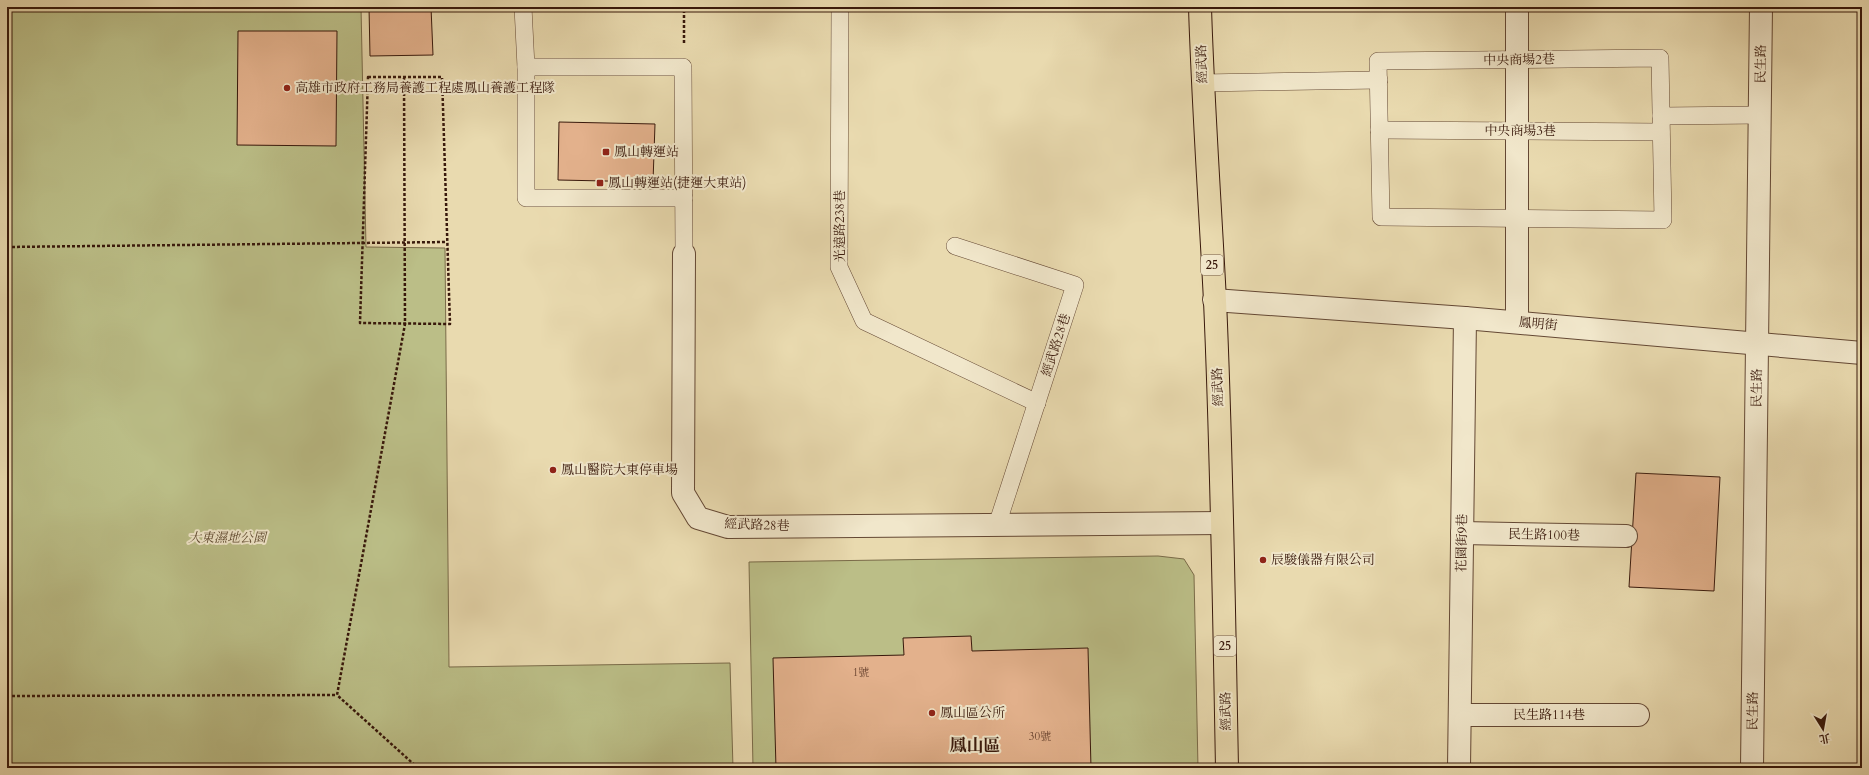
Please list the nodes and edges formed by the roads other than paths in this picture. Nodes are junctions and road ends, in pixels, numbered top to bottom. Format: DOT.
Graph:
graph roads {
  1 [pos="523,7"];
  2 [pos="840,7"];
  3 [pos="1200,7"];
  4 [pos="1517,7"];
  5 [pos="1761,7"];
  6 [pos="1518,60"];
  7 [pos="526,67"];
  8 [pos="1378,80"];
  9 [pos="1202,83"];
  10 [pos="1760,115"];
  11 [pos="1661,124"];
  12 [pos="1379,130"];
  13 [pos="1517,131"];
  14 [pos="684,198"];
  15 [pos="1517,220"];
  16 [pos="955,246"];
  17 [pos="684,254"];
  18 [pos="1214,300"];
  19 [pos="1465,318"];
  20 [pos="1517,322"];
  21 [pos="1758,343"];
  22 [pos="1862,353"];
  23 [pos="1037,403"];
  24 [pos="1222,523"];
  25 [pos="997,525"];
  26 [pos="1462,533"];
  27 [pos="1626,536"];
  28 [pos="1460,714"];
  29 [pos="1638,715"];
  30 [pos="1227,768"];
  31 [pos="1459,768"];
  32 [pos="1752,768"];
  1 -- 7 [label="lane"];
  2 -- 23 [label="lane, 光遠路238巷"];
  3 -- 9 [label="main road, 經武路 / 25"];
  4 -- 6 [label="street"];
  5 -- 10 [label="street, 民生路"];
  6 -- 8 [label="lane, 中央商場2巷"];
  6 -- 11 [label="lane, 中央商場2巷"];
  6 -- 13 [label="street"];
  7 -- 14 [label="lane, 經武路28巷"];
  7 -- 14 [label="lane"];
  8 -- 9 [label="lane"];
  8 -- 12 [label="lane"];
  9 -- 18 [label="main road, 經武路 / 25"];
  10 -- 11 [label="lane, 中央商場3巷"];
  10 -- 21 [label="street, 民生路"];
  11 -- 13 [label="lane, 中央商場3巷"];
  11 -- 15 [label="lane"];
  12 -- 13 [label="lane, 中央商場3巷"];
  12 -- 15 [label="lane"];
  13 -- 15 [label="street"];
  14 -- 17 [label="lane, 經武路28巷"];
  15 -- 20 [label="street"];
  16 -- 23 [label="lane, 經武路28巷"];
  17 -- 25 [label="street, 經武路28巷"];
  18 -- 19 [label="street, 鳳明街"];
  18 -- 24 [label="main road, 經武路 / 25"];
  19 -- 20 [label="street, 鳳明街"];
  19 -- 26 [label="street, 花園街9巷"];
  20 -- 21 [label="street, 鳳明街"];
  21 -- 22 [label="street, 鳳明街"];
  21 -- 32 [label="street, 民生路"];
  23 -- 25 [label="lane, 經武路28巷"];
  24 -- 25 [label="street, 經武路28巷"];
  24 -- 30 [label="main road, 經武路 / 25"];
  26 -- 27 [label="street, 民生路100巷"];
  26 -- 28 [label="street, 花園街9巷"];
  28 -- 29 [label="street, 民生路114巷"];
  28 -- 31 [label="street, 花園街9巷"];
}
